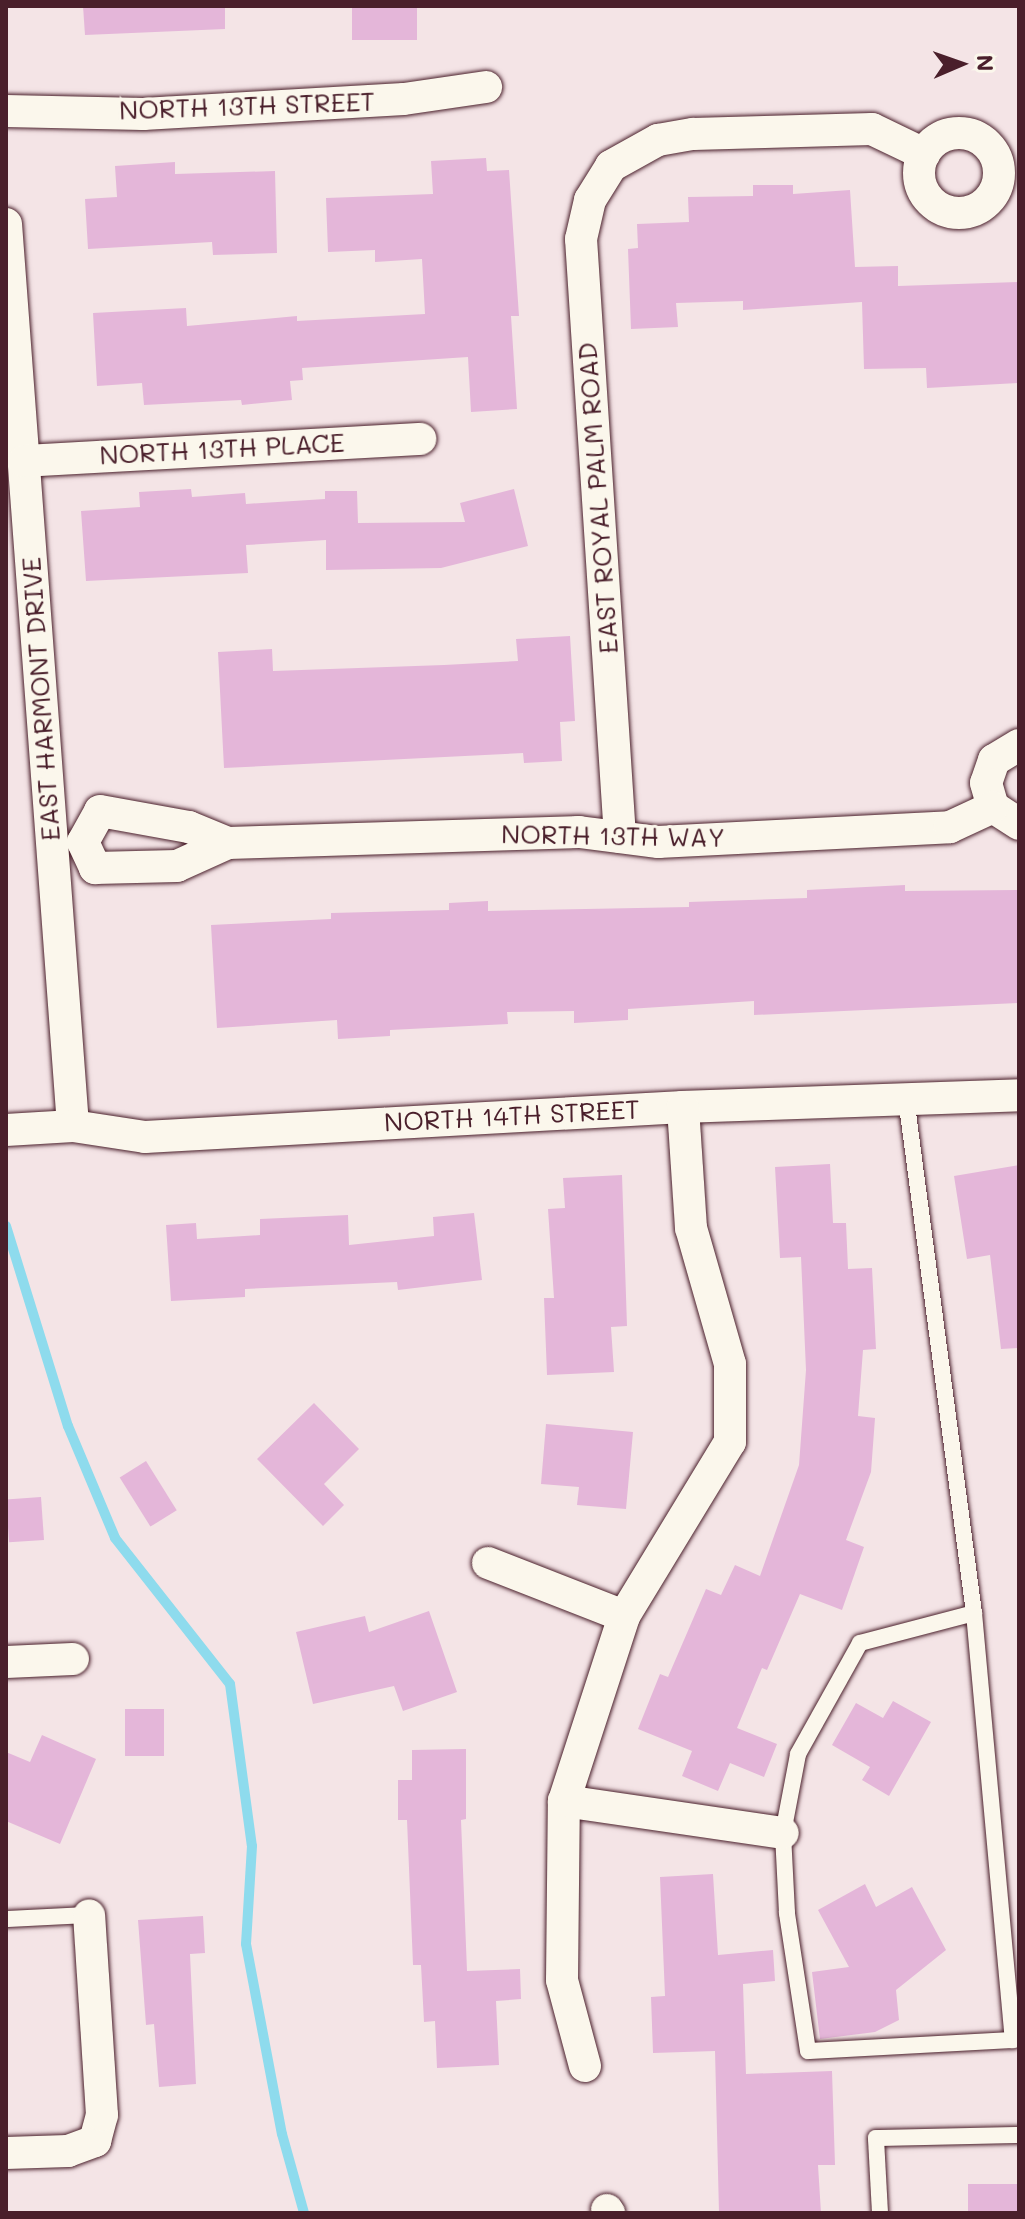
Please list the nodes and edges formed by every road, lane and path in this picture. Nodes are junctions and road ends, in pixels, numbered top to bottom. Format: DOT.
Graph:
graph roads {
  1 [pos="486,87"];
  2 [pos="6,111"];
  3 [pos="924,154"];
  4 [pos="6,224"];
  5 [pos="420,439"];
  6 [pos="24,461"];
  7 [pos="1019,745"];
  8 [pos="1006,816"];
  9 [pos="620,837"];
  10 [pos="50,842"];
  11 [pos="83,842"];
  12 [pos="228,843"];
  13 [pos="1019,1095"];
  14 [pos="906,1098"];
  15 [pos="683,1107"];
  16 [pos="73,1126"];
  17 [pos="6,1130"];
  18 [pos="488,1563"];
  19 [pos="974,1613"];
  20 [pos="624,1616"];
  21 [pos="73,1659"];
  22 [pos="6,1662"];
  23 [pos="564,1801"];
  24 [pos="783,1833"];
  25 [pos="89,1915"];
  26 [pos="6,1919"];
  27 [pos="585,2066"];
  28 [pos="1019,2135"];
  29 [pos="6,2153"];
  30 [pos="880,2213"];
  1 -- 2 [label="street, NORTH 13TH STREET"];
  3 -- 9 [label="street, EAST ROYAL PALM ROAD"];
  4 -- 6 [label="street, EAST HARMONT DRIVE"];
  5 -- 6 [label="street, NORTH 13TH PLACE"];
  6 -- 10 [label="street, EAST HARMONT DRIVE"];
  7 -- 8 [label="street, NORTH 13TH WAY"];
  8 -- 9 [label="street, NORTH 13TH WAY"];
  9 -- 12 [label="street, NORTH 13TH WAY"];
  10 -- 11 [label="street"];
  10 -- 16 [label="street, EAST HARMONT DRIVE"];
  11 -- 12 [label="street, NORTH 13TH WAY"];
  11 -- 12 [label="street, NORTH 13TH WAY"];
  13 -- 14 [label="street, NORTH 14TH STREET"];
  14 -- 15 [label="street, NORTH 14TH STREET"];
  14 -- 19 [label="lane"];
  15 -- 16 [label="street, NORTH 14TH STREET"];
  15 -- 20 [label="street"];
  16 -- 17 [label="street, NORTH 14TH STREET"];
  18 -- 20 [label="street"];
  19 -- 24 [label="lane"];
  19 -- 24 [label="lane"];
  20 -- 23 [label="street"];
  21 -- 22 [label="street"];
  23 -- 24 [label="street"];
  23 -- 27 [label="street"];
  25 -- 26 [label="lane"];
  25 -- 29 [label="street"];
  28 -- 30 [label="lane"];
}
